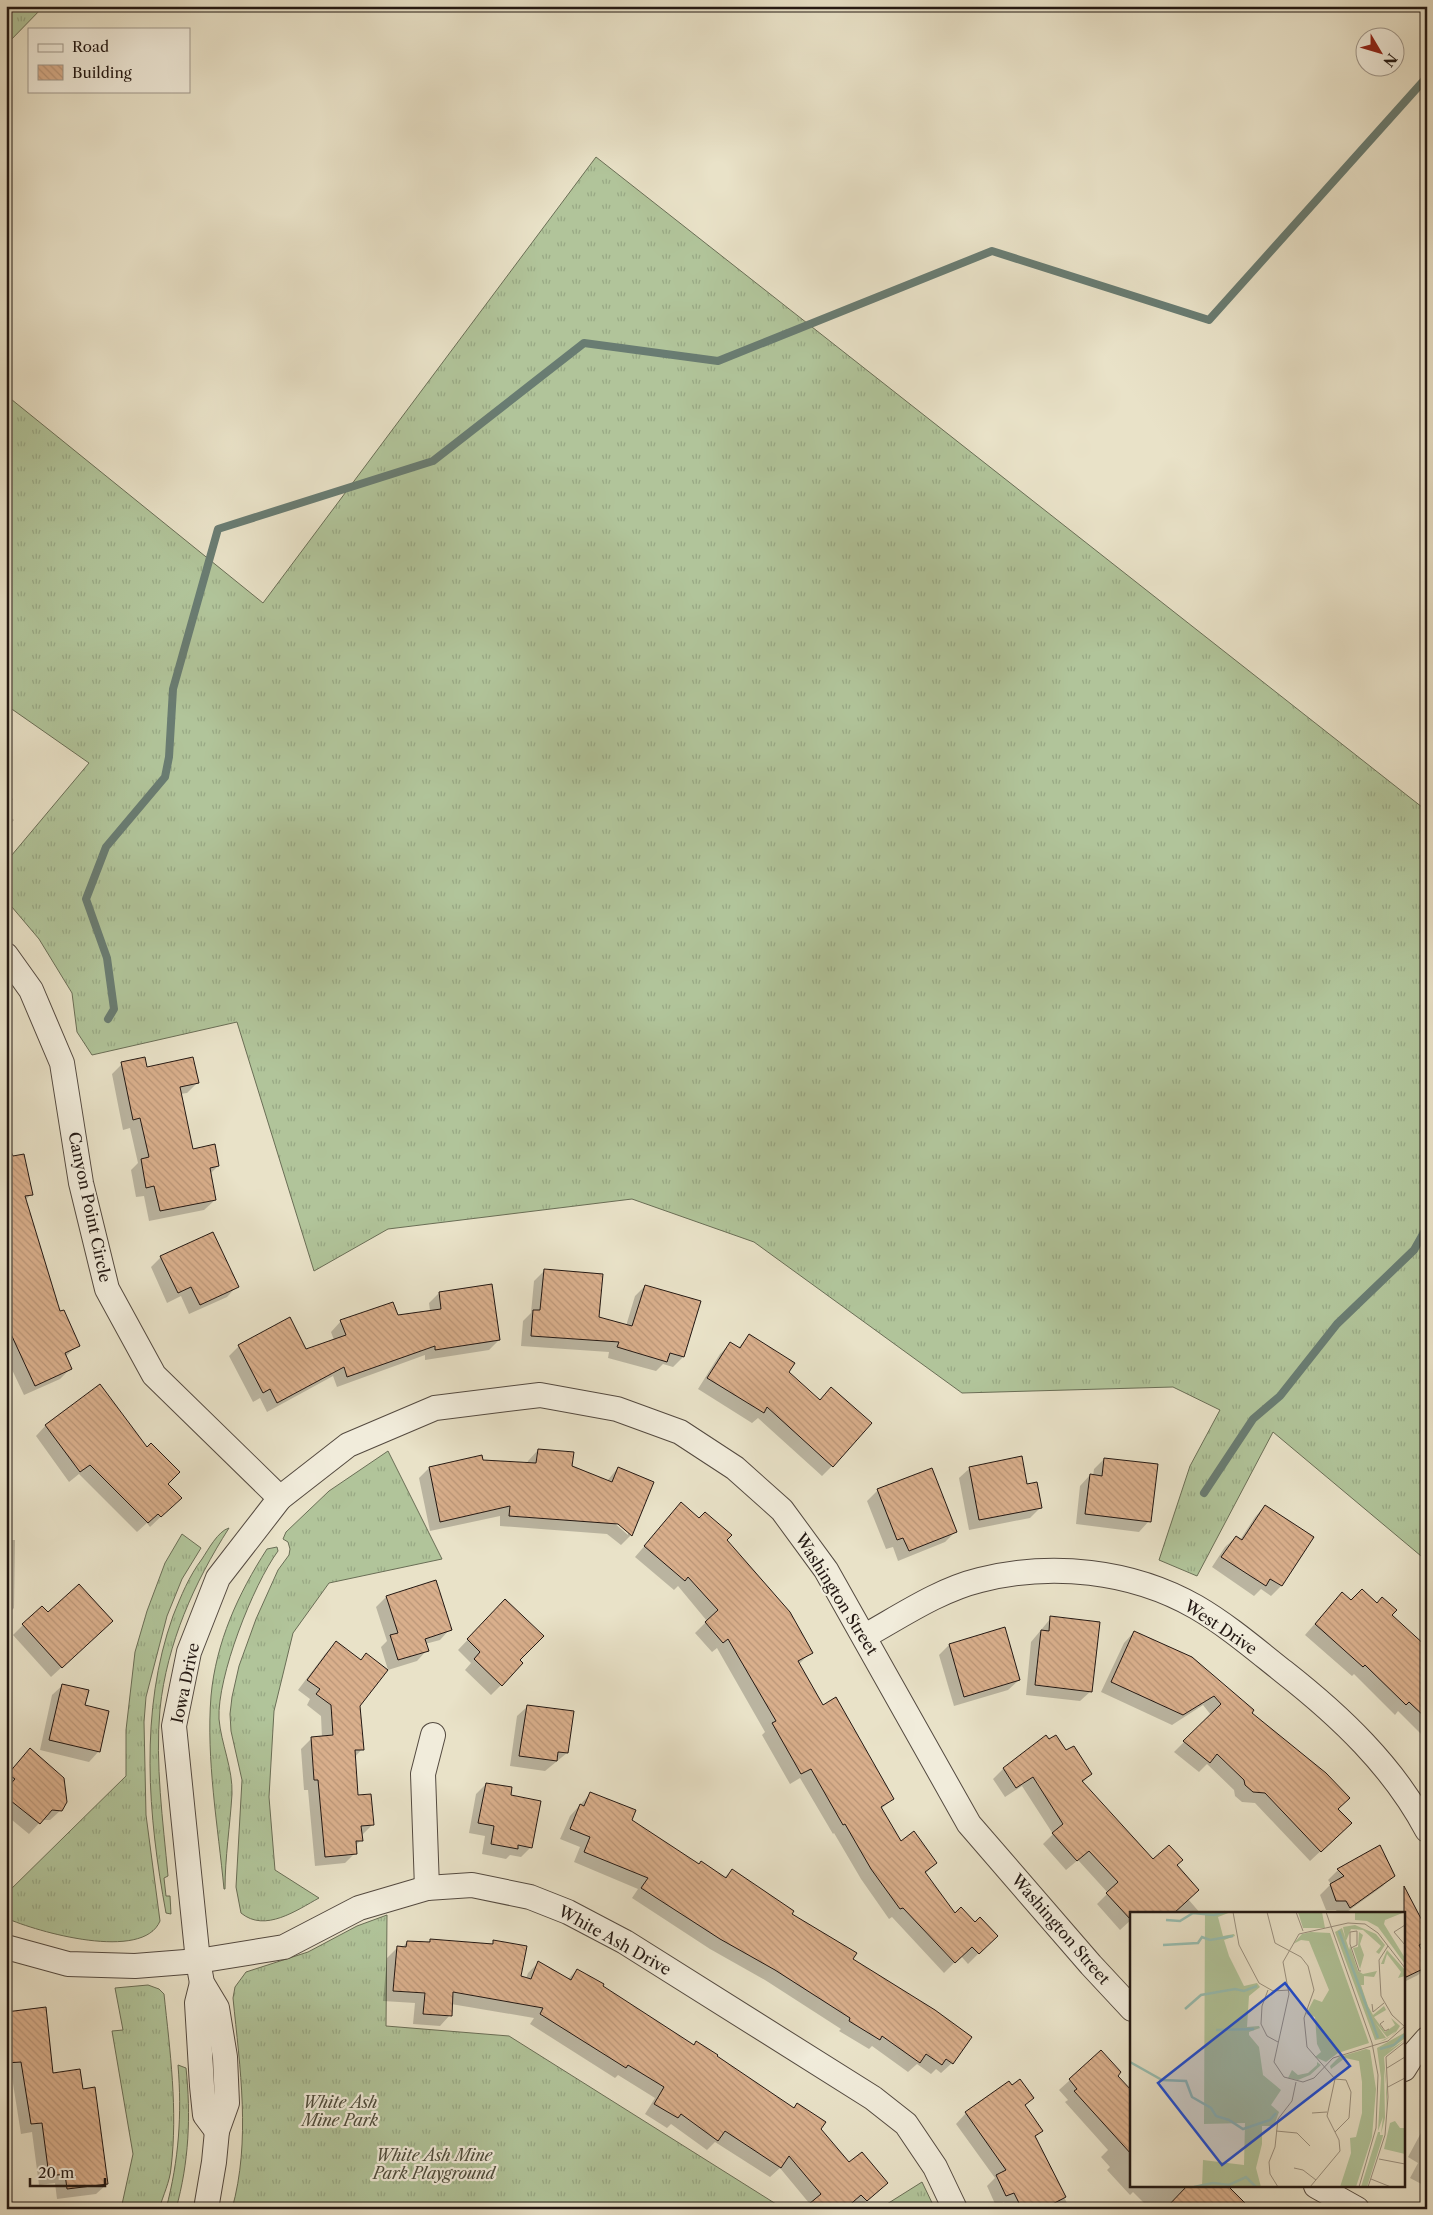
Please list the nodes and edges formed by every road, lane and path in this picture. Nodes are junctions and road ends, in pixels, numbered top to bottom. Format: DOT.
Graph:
graph roads {
  1 [pos="6,955"];
  2 [pos="280,1498"];
  3 [pos="865,1636"];
  4 [pos="433,1735"];
  5 [pos="1427,1830"];
  6 [pos="428,1888"];
  7 [pos="6,1947"];
  8 [pos="200,1972"];
  9 [pos="1130,2007"];
  10 [pos="1427,2039"];
  11 [pos="1406,2066"];
  12 [pos="1325,2189"];
  13 [pos="206,2209"];
  14 [pos="955,2209"];
  15 [pos="1357,2209"];
  1 -- 2 [label="street, Canyon Point Circle"];
  2 -- 3 [label="street, Washington Street"];
  2 -- 8 [label="street, Iowa Drive"];
  3 -- 5 [label="street, West Drive"];
  3 -- 9 [label="street, Washington Street"];
  4 -- 6 [label="street"];
  6 -- 8 [label="street, White Ash Drive"];
  6 -- 14 [label="street, White Ash Drive"];
  7 -- 8 [label="street"];
  8 -- 13 [label="street, Iowa Drive"];
  10 -- 11 [label="street"];
  12 -- 15 [label="street"];
}
